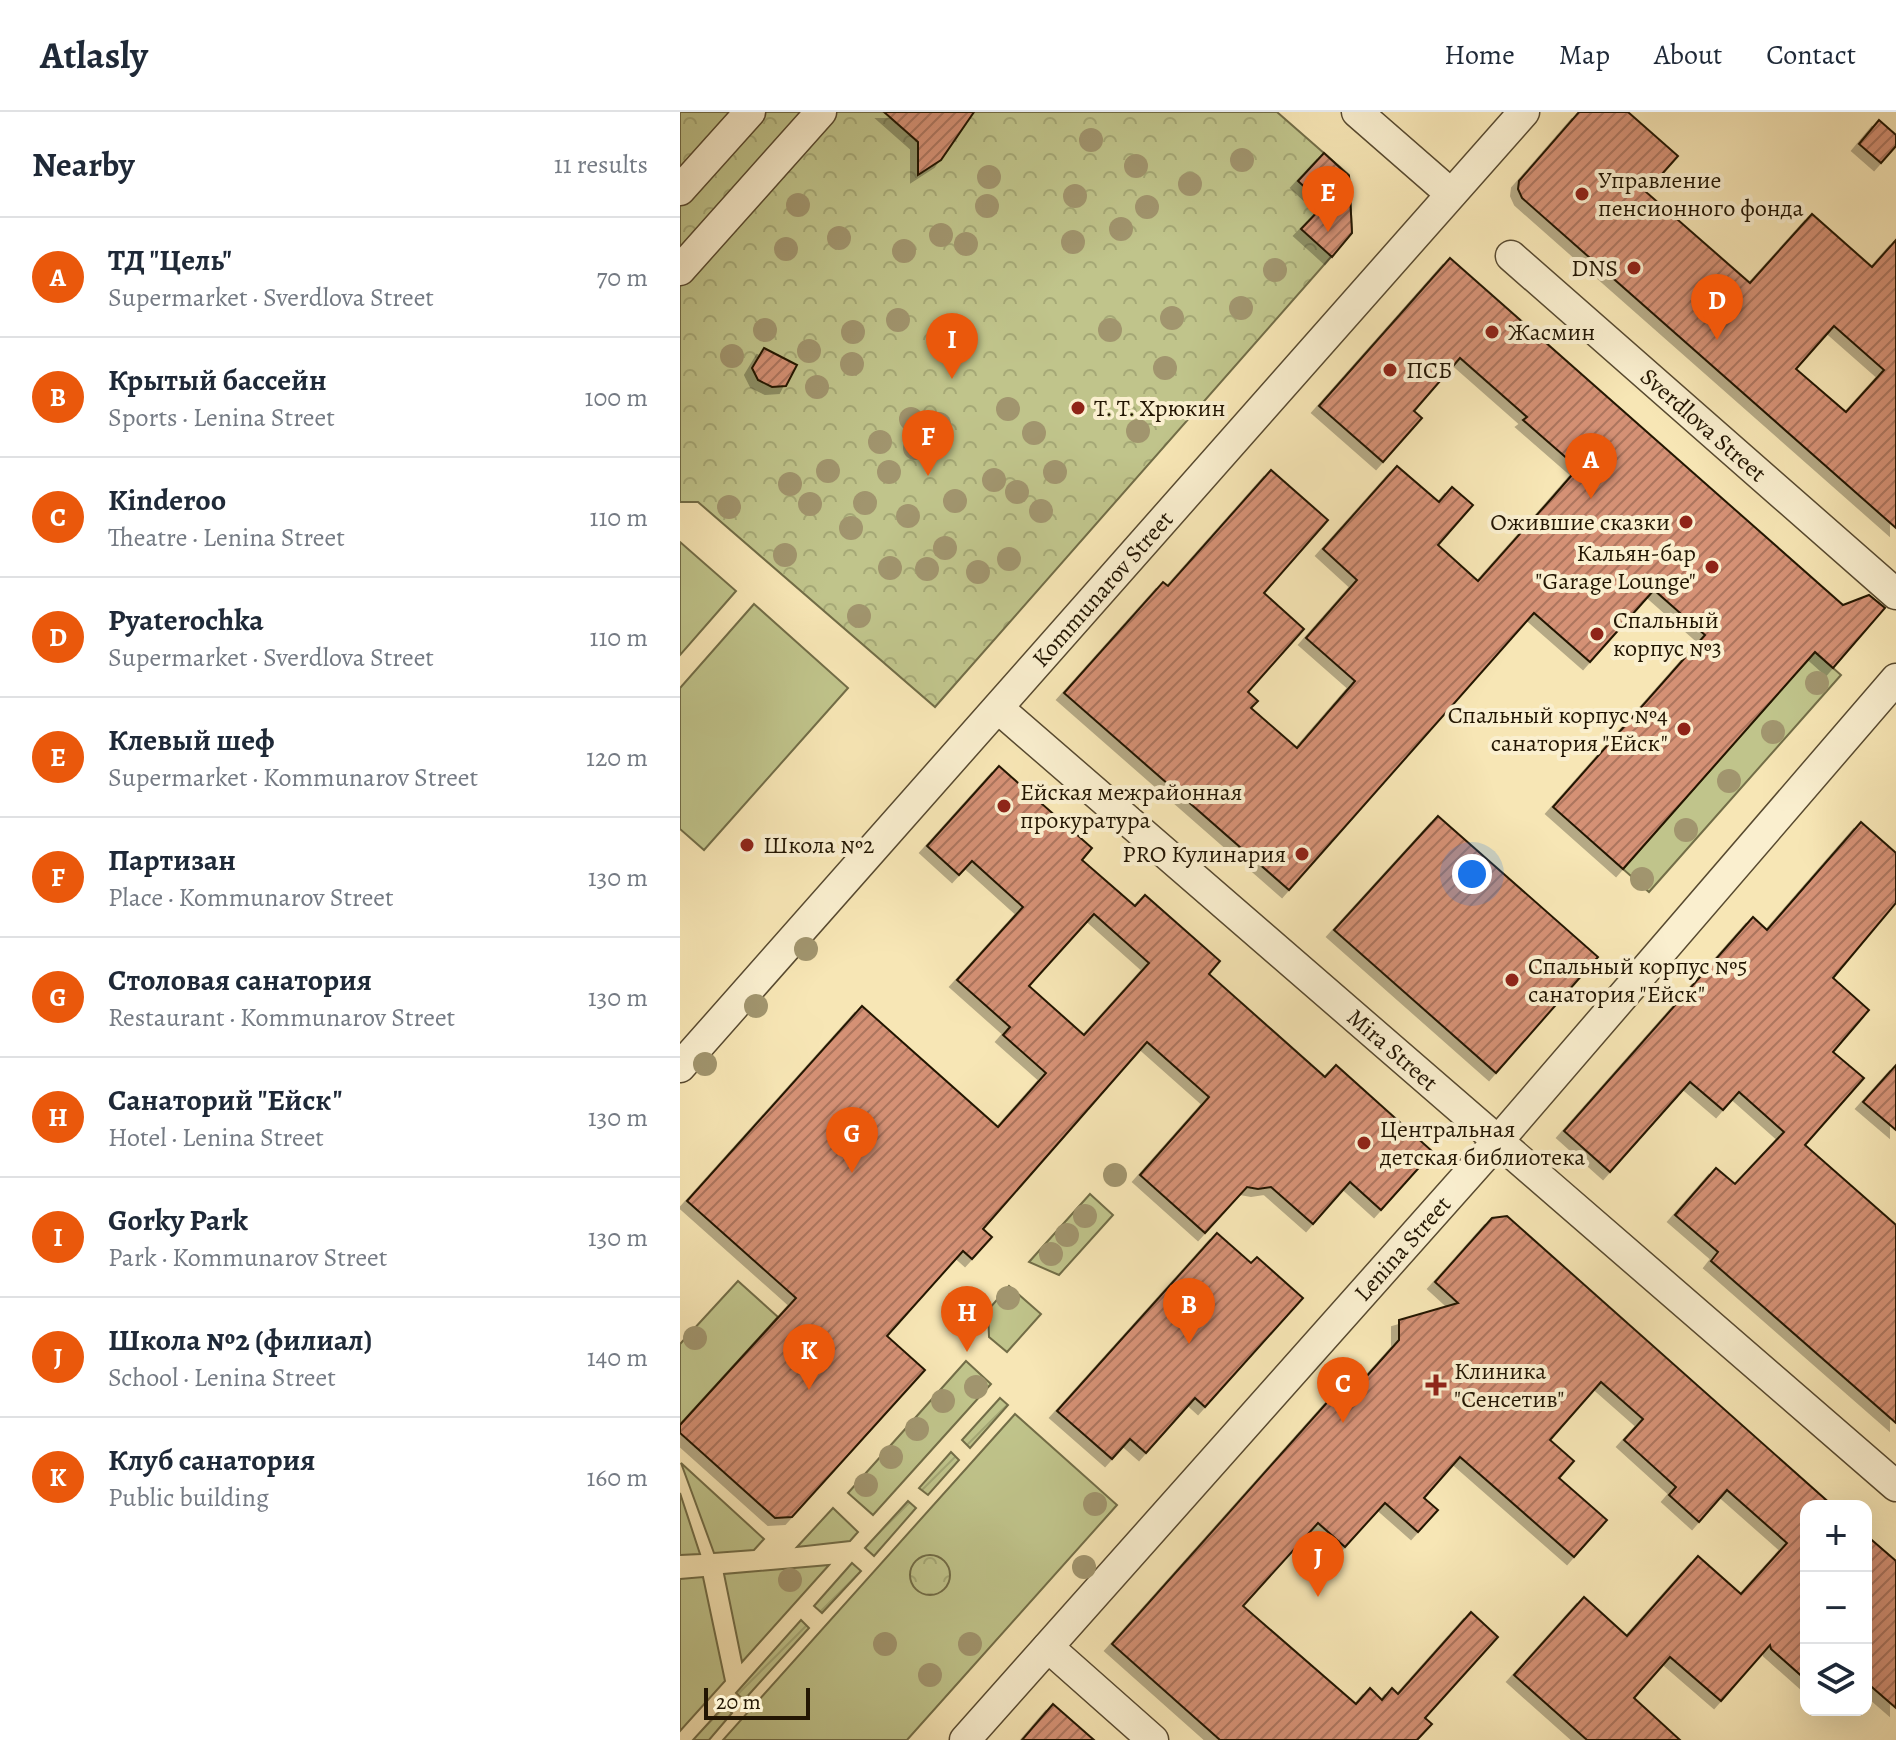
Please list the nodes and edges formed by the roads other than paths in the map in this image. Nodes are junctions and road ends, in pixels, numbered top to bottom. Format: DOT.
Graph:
graph roads {
  1 [pos="750,112"];
  2 [pos="821,112"];
  3 [pos="1357,112"];
  4 [pos="1524,112"];
  5 [pos="680,190"];
  6 [pos="1451,194"];
  7 [pos="1511,256"];
  8 [pos="680,270"];
  9 [pos="1896,594"];
  10 [pos="1896,679"];
  11 [pos="998,708"];
  12 [pos="680,1067"];
  13 [pos="1498,1141"];
  14 [pos="1896,1486"];
  15 [pos="1048,1647"];
  16 [pos="965,1740"];
  17 [pos="1153,1740"];
  1 -- 5 [label="street"];
  2 -- 8 [label="street"];
  3 -- 6 [label="street"];
  4 -- 6 [label="street, Kommunarov Street"];
  6 -- 11 [label="street, Kommunarov Street"];
  7 -- 9 [label="street, Sverdlova Street"];
  10 -- 13 [label="street, Lenina Street"];
  11 -- 12 [label="street, Kommunarov Street"];
  11 -- 13 [label="street, Mira Street"];
  13 -- 14 [label="street, Mira Street"];
  13 -- 15 [label="street, Lenina Street"];
  15 -- 16 [label="street, Lenina Street"];
  15 -- 17 [label="street"];
}
